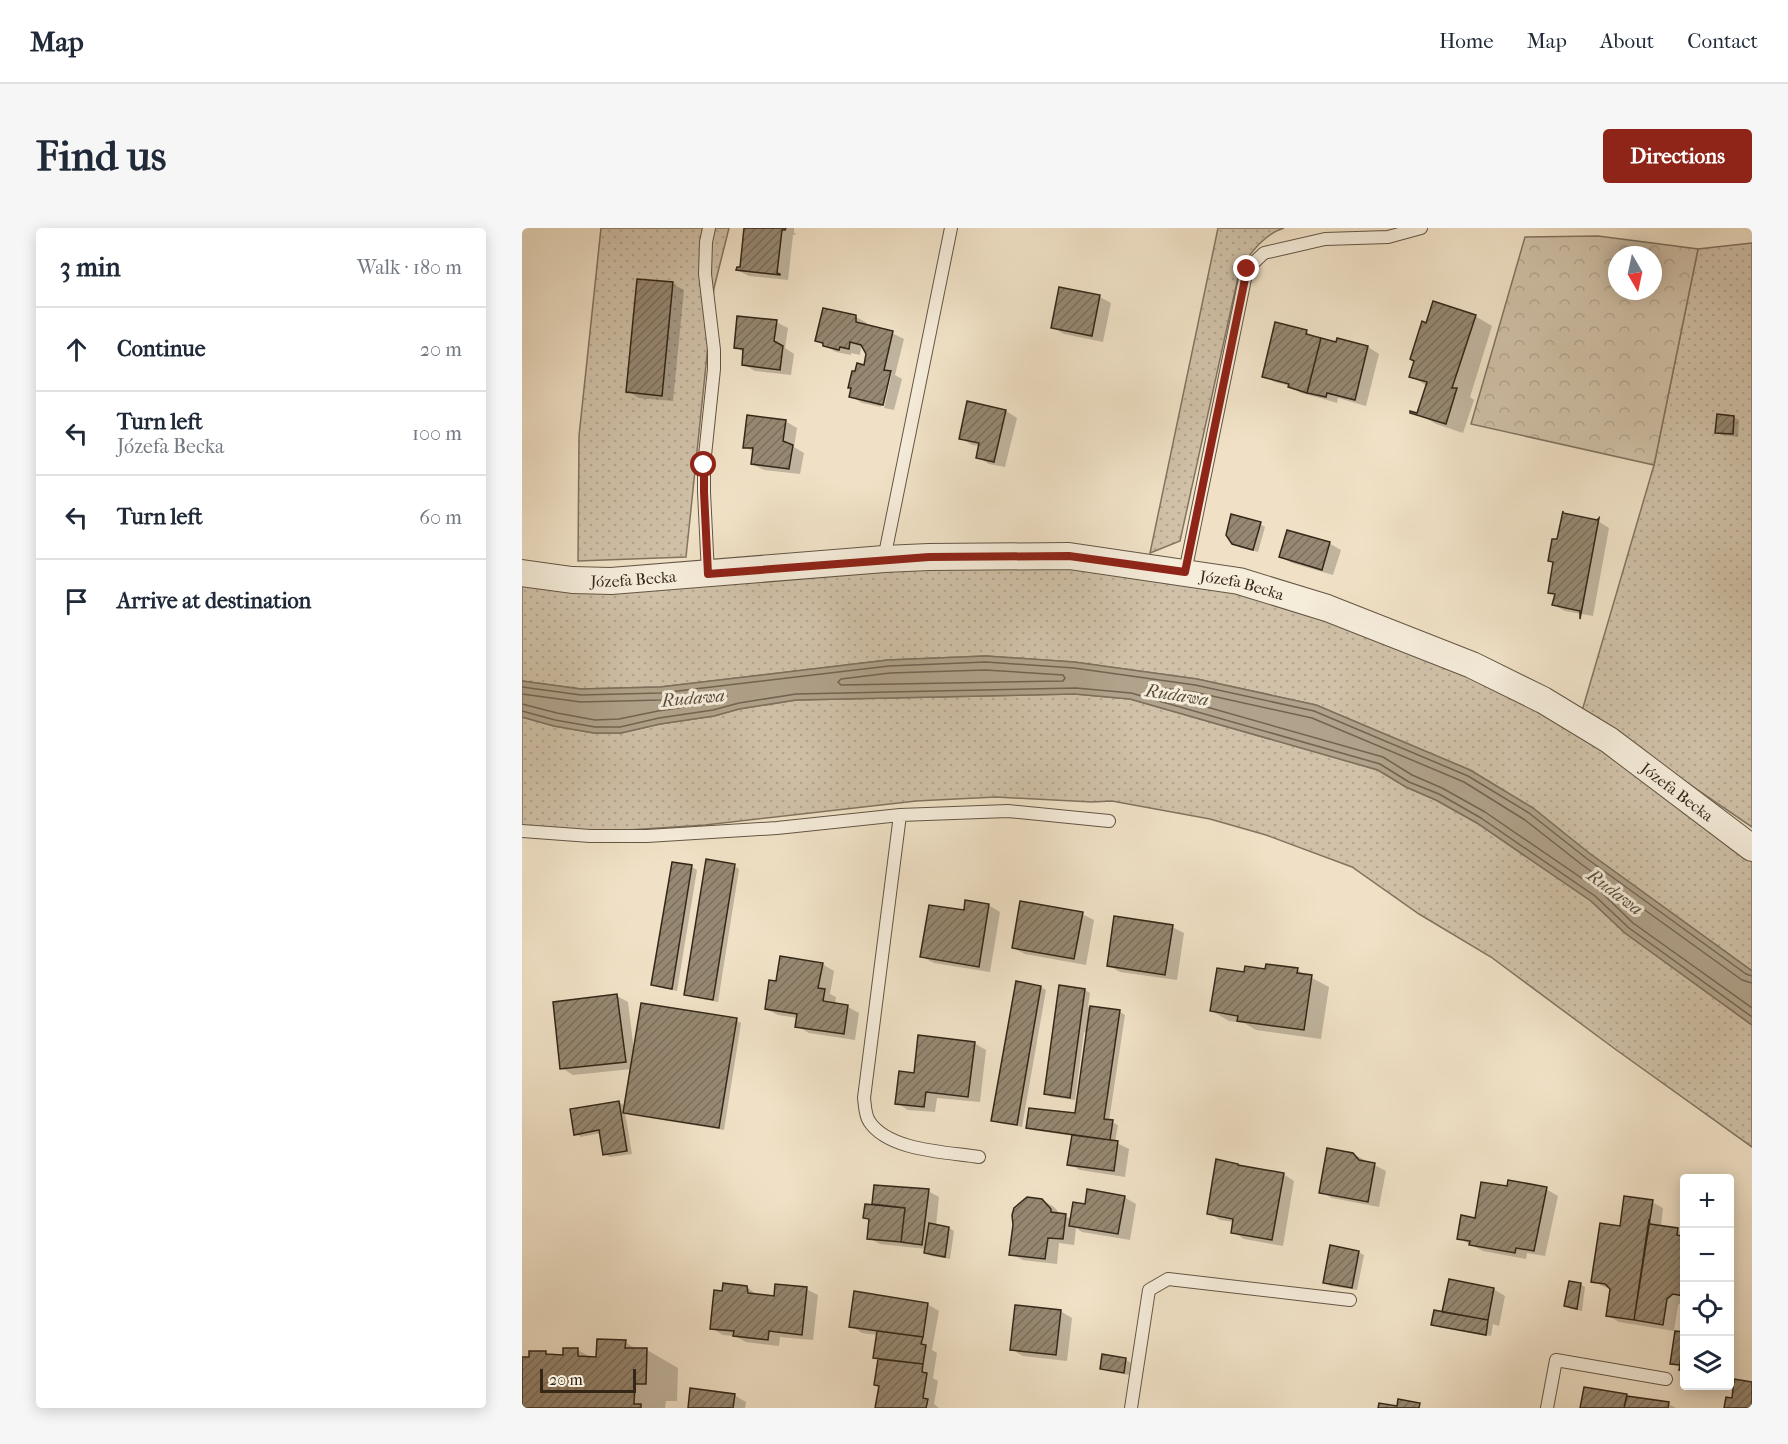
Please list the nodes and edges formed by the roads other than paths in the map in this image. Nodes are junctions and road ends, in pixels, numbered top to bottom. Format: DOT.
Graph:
graph roads {
  1 [pos="709,228"];
  2 [pos="951,228"];
  3 [pos="1421,228"];
  4 [pos="884,559"];
  5 [pos="1185,572"];
  6 [pos="522,573"];
  7 [pos="708,574"];
  8 [pos="900,815"];
  9 [pos="1109,821"];
  10 [pos="522,831"];
  11 [pos="1752,848"];
  12 [pos="979,1157"];
  13 [pos="1350,1300"];
  14 [pos="1666,1379"];
  15 [pos="1131,1408"];
  16 [pos="1547,1408"];
  1 -- 7 [label="lane"];
  2 -- 4 [label="lane"];
  3 -- 5 [label="lane"];
  4 -- 5 [label="street, Józefa Becka"];
  4 -- 7 [label="street, Józefa Becka"];
  5 -- 11 [label="street, Józefa Becka"];
  6 -- 7 [label="street, Józefa Becka"];
  8 -- 9 [label="lane"];
  8 -- 10 [label="lane"];
  8 -- 12 [label="lane"];
  13 -- 15 [label="lane"];
  14 -- 16 [label="lane"];
}
